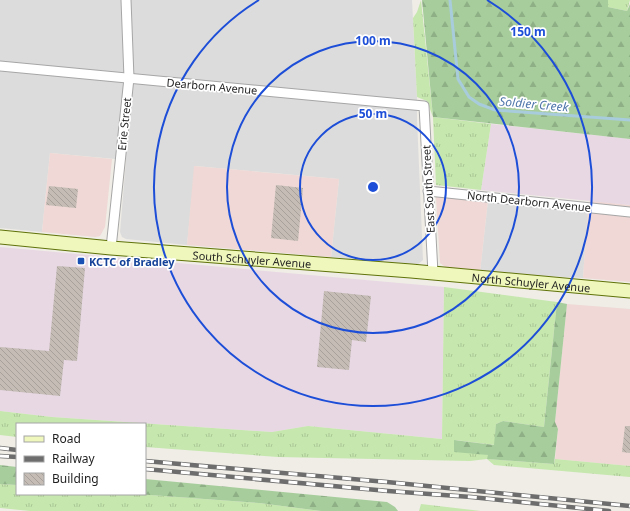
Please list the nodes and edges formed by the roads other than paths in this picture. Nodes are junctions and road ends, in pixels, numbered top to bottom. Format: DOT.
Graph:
graph roads {
  1 [pos="126,0"];
  2 [pos="0,66"];
  3 [pos="129,78"];
  4 [pos="424,106"];
  5 [pos="428,191"];
  6 [pos="630,212"];
  7 [pos="0,238"];
  8 [pos="111,248"];
  9 [pos="433,273"];
  10 [pos="630,291"];
  1 -- 3 [label="street, Erie Street"];
  2 -- 3 [label="street, Dearborn Avenue"];
  3 -- 4 [label="street, Dearborn Avenue"];
  3 -- 8 [label="street, Erie Street"];
  4 -- 5 [label="street, East South Street"];
  5 -- 6 [label="street, North Dearborn Avenue"];
  5 -- 9 [label="street, East South Street"];
  7 -- 8 [label="main road, South Schuyler Avenue"];
  8 -- 9 [label="main road, South Schuyler Avenue"];
  9 -- 10 [label="main road, North Schuyler Avenue"];
}
